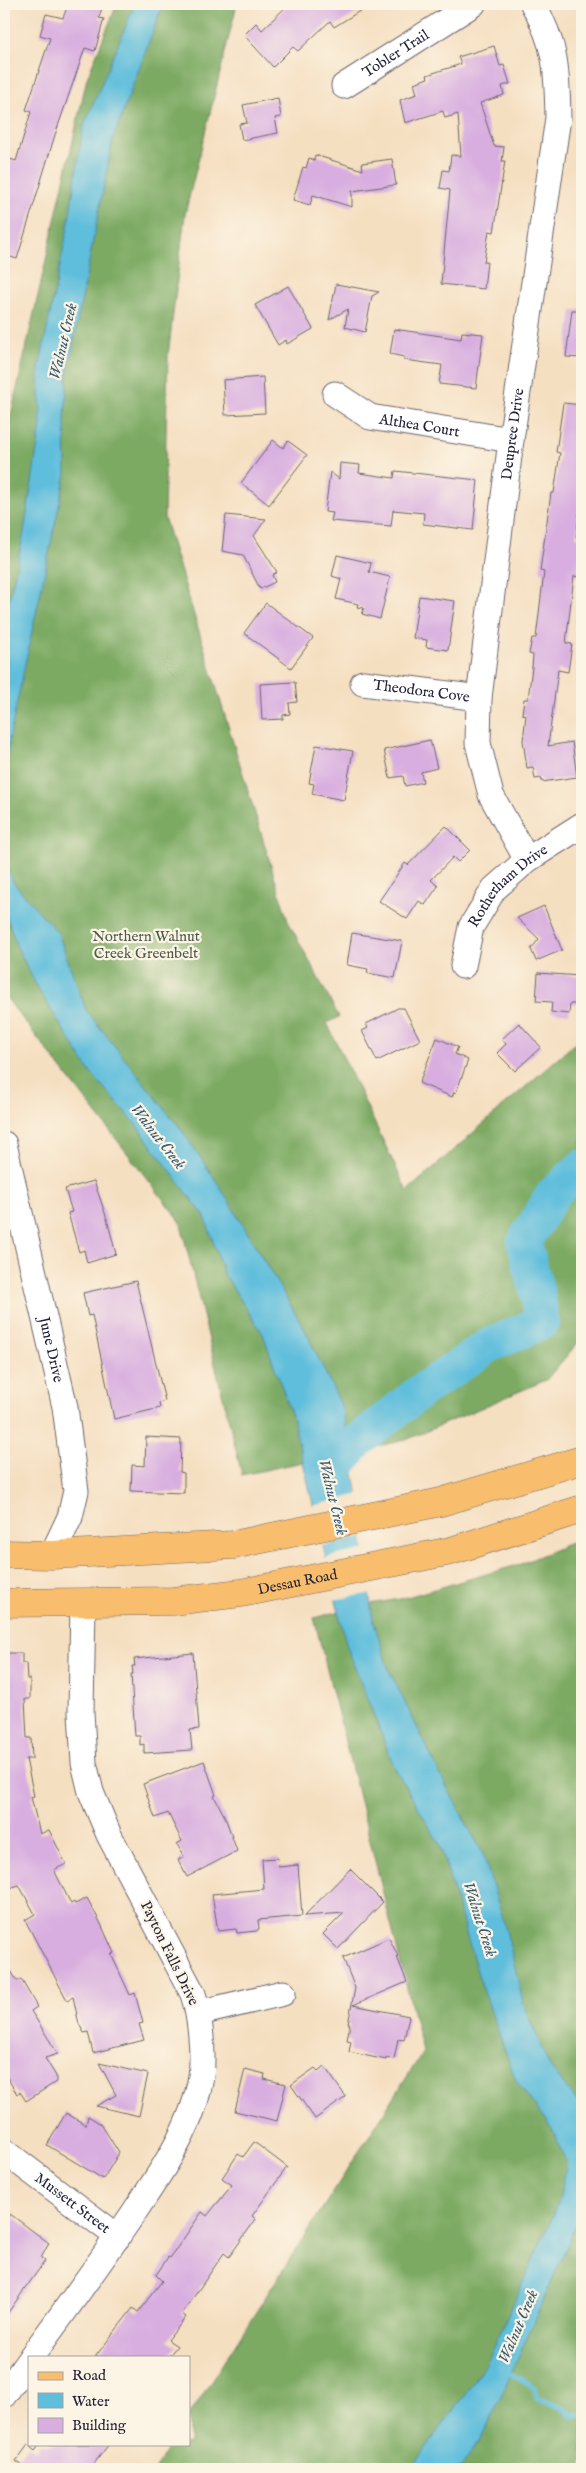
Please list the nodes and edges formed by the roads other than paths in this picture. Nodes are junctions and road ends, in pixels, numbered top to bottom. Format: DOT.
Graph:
graph roads {
  1 [pos="473,4"];
  2 [pos="533,4"];
  3 [pos="344,86"];
  4 [pos="335,394"];
  5 [pos="511,440"];
  6 [pos="363,683"];
  7 [pos="479,698"];
  8 [pos="582,825"];
  9 [pos="527,860"];
  10 [pos="463,966"];
  11 [pos="4,1144"];
  12 [pos="582,1460"];
  13 [pos="582,1509"];
  14 [pos="4,1554"];
  15 [pos="52,1555"];
  16 [pos="4,1603"];
  17 [pos="83,1603"];
  18 [pos="283,1993"];
  19 [pos="199,2013"];
  20 [pos="4,2151"];
  21 [pos="118,2237"];
  22 [pos="32,2356"];
  23 [pos="28,2361"];
  24 [pos="4,2395"];
  1 -- 3 [label="street, Tobler Trail"];
  2 -- 5 [label="street, Deupree Drive"];
  4 -- 5 [label="street, Althea Court"];
  5 -- 7 [label="street, Deupree Drive"];
  6 -- 7 [label="street, Theodora Cove"];
  7 -- 9 [label="street, Deupree Drive"];
  8 -- 9 [label="street, Rotherham Drive"];
  9 -- 10 [label="street, Rotherham Drive"];
  11 -- 15 [label="street, June Drive"];
  12 -- 15 [label="main road"];
  13 -- 17 [label="main road, Dessau Road"];
  14 -- 15 [label="main road"];
  16 -- 17 [label="main road, Dessau Road"];
  17 -- 19 [label="street, Payton Falls Drive"];
  18 -- 19 [label="street"];
  19 -- 21 [label="street, Payton Falls Drive"];
  20 -- 21 [label="street, Mussett Street"];
  21 -- 22 [label="street, Payton Falls Drive"];
  23 -- 24 [label="street"];
}
